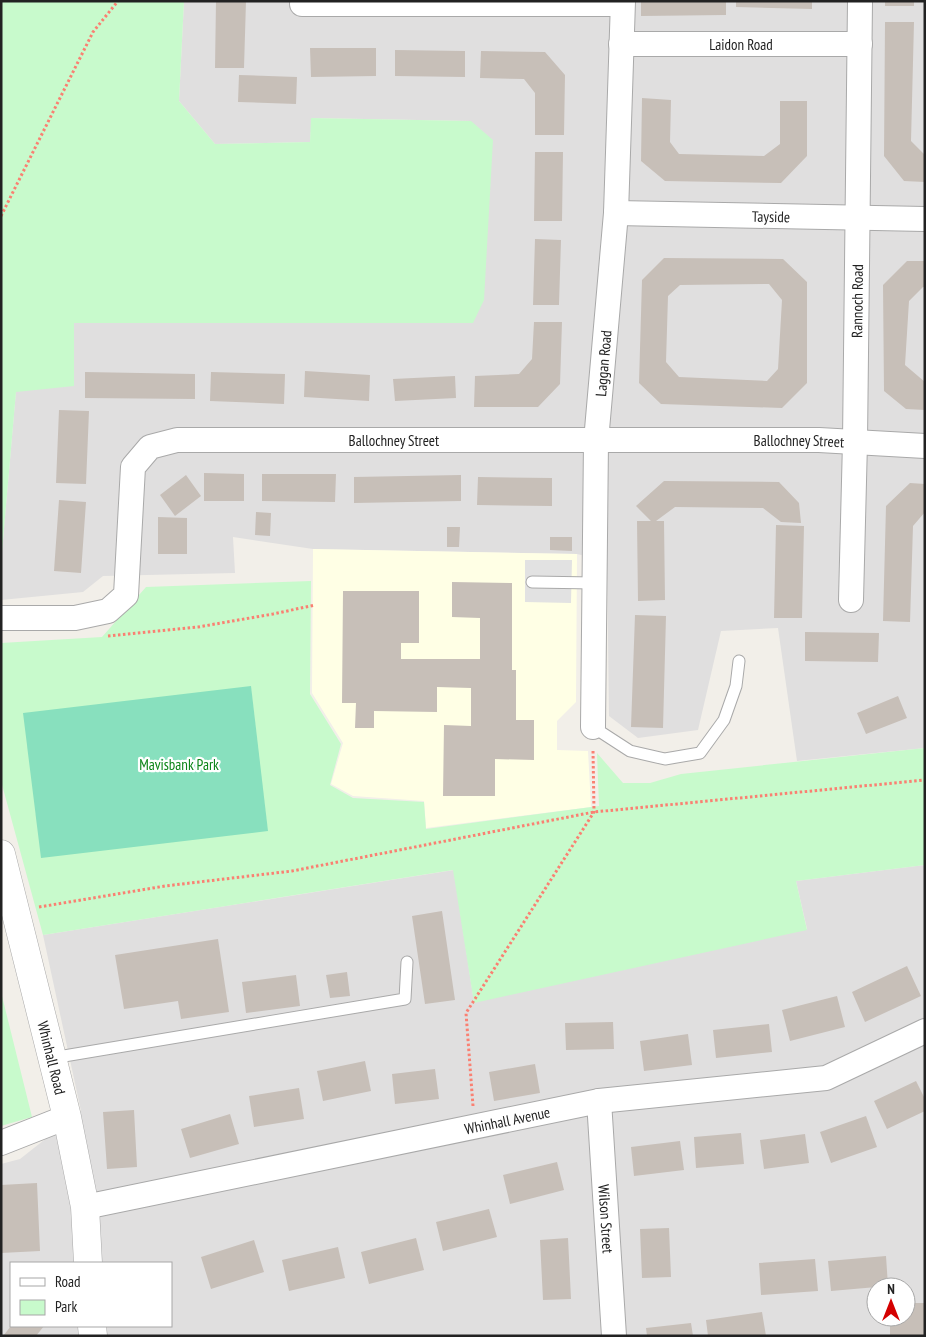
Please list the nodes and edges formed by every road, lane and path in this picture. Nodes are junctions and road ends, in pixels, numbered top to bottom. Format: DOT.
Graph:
graph roads {
  1 [pos="118,1"];
  2 [pos="860,1"];
  3 [pos="622,3"];
  4 [pos="302,4"];
  5 [pos="621,44"];
  6 [pos="860,44"];
  7 [pos="616,213"];
  8 [pos="1,216"];
  9 [pos="858,218"];
  10 [pos="925,219"];
  11 [pos="596,441"];
  12 [pos="854,442"];
  13 [pos="925,446"];
  14 [pos="532,582"];
  15 [pos="594,582"];
  16 [pos="850,600"];
  17 [pos="315,605"];
  18 [pos="88,615"];
  19 [pos="1,618"];
  20 [pos="739,661"];
  21 [pos="592,727"];
  22 [pos="925,780"];
  23 [pos="594,812"];
  24 [pos="1,854"];
  25 [pos="15,911"];
  26 [pos="407,962"];
  27 [pos="925,1031"];
  28 [pos="52,1058"];
  29 [pos="599,1101"];
  30 [pos="67,1117"];
  31 [pos="474,1126"];
  32 [pos="1,1144"];
  33 [pos="85,1207"];
  34 [pos="88,1262"];
  35 [pos="614,1336"];
  1 -- 8 [label="path"];
  2 -- 6 [label="street, Rannoch Road"];
  3 -- 4 [label="street"];
  3 -- 5 [label="street, Laggan Road"];
  5 -- 6 [label="street, Laidon Road"];
  5 -- 7 [label="street, Laggan Road"];
  6 -- 9 [label="street, Rannoch Road"];
  7 -- 9 [label="street, Tayside"];
  7 -- 11 [label="street, Laggan Road"];
  9 -- 10 [label="street, Tayside"];
  9 -- 12 [label="street, Rannoch Road"];
  11 -- 12 [label="street, Ballochney Street"];
  11 -- 15 [label="street, Laggan Road"];
  11 -- 18 [label="street, Ballochney Street"];
  12 -- 13 [label="street, Ballochney Street"];
  12 -- 16 [label="street, Rannoch Road"];
  14 -- 15 [label="lane"];
  15 -- 21 [label="street, Laggan Road"];
  17 -- 18 [label="path"];
  18 -- 19 [label="street, Ballochney Street"];
  20 -- 21 [label="lane"];
  21 -- 23 [label="path"];
  22 -- 23 [label="path"];
  23 -- 25 [label="path"];
  23 -- 31 [label="path"];
  24 -- 25 [label="street, Whinhall Road"];
  25 -- 28 [label="street, Whinhall Road"];
  26 -- 28 [label="lane"];
  27 -- 29 [label="street, Whinhall Avenue"];
  28 -- 30 [label="street, Whinhall Road"];
  29 -- 31 [label="street, Whinhall Avenue"];
  29 -- 35 [label="street, Wilson Street"];
  30 -- 32 [label="street"];
  30 -- 33 [label="street, Whinhall Road"];
  31 -- 33 [label="street, Whinhall Avenue"];
  33 -- 34 [label="street, Whinhall Road"];
}
